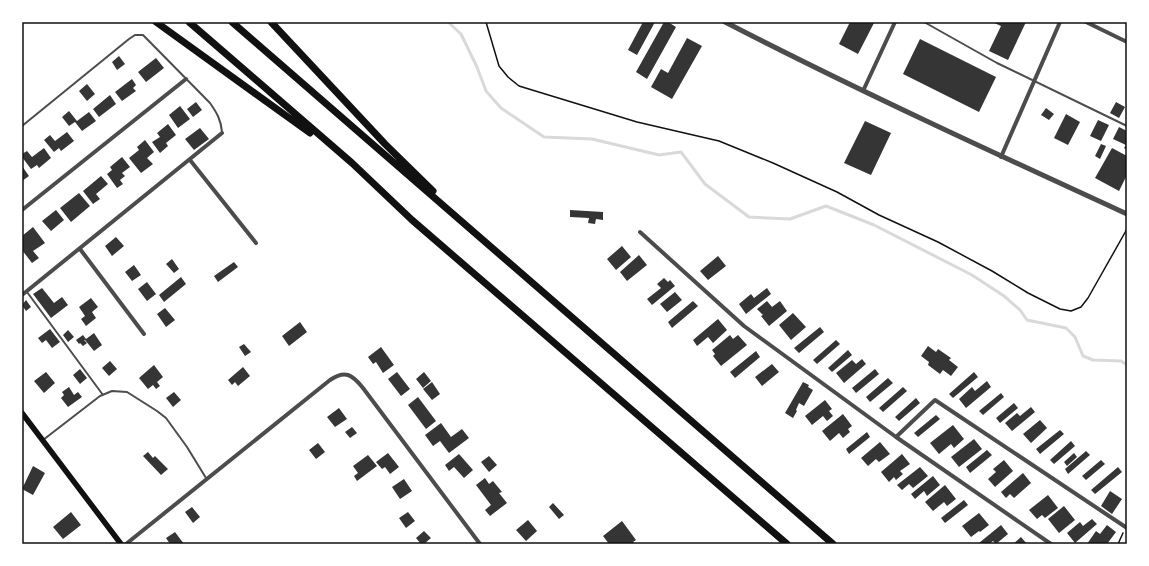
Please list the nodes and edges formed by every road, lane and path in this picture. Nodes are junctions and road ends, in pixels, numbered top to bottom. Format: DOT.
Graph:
graph roads {
  1 [pos="156,22"];
  2 [pos="189,22"];
  3 [pos="232,22"];
  4 [pos="271,22"];
  5 [pos="486,22"];
  6 [pos="726,22"];
  7 [pos="895,22"];
  8 [pos="924,22"];
  9 [pos="1060,22"];
  10 [pos="1086,22"];
  11 [pos="1127,42"];
  12 [pos="186,79"];
  13 [pos="1034,82"];
  14 [pos="863,91"];
  15 [pos="22,126"];
  16 [pos="1127,126"];
  17 [pos="222,133"];
  18 [pos="1001,156"];
  19 [pos="190,160"];
  20 [pos="352,163"];
  21 [pos="22,210"];
  22 [pos="1127,214"];
  23 [pos="1127,229"];
  24 [pos="640,232"];
  25 [pos="482,238"];
  26 [pos="256,242"];
  27 [pos="80,249"];
  28 [pos="27,292"];
  29 [pos="22,295"];
  30 [pos="144,334"];
  31 [pos="103,395"];
  32 [pos="22,413"];
  33 [pos="896,437"];
  34 [pos="43,441"];
  35 [pos="206,479"];
  36 [pos="1126,528"];
  37 [pos="121,544"];
  38 [pos="126,544"];
  39 [pos="480,544"];
  40 [pos="787,544"];
  41 [pos="833,544"];
  42 [pos="1051,544"];
  43 [pos="1118,544"];
  1 -- 20 [label="highway"];
  2 -- 20 [label="highway"];
  3 -- 25 [label="highway"];
  4 -- 25 [label="highway"];
  5 -- 23 [label="path"];
  6 -- 14 [label="street"];
  7 -- 14 [label="street"];
  8 -- 13 [label="lane"];
  9 -- 13 [label="street"];
  10 -- 11 [label="street"];
  12 -- 15 [label="lane"];
  12 -- 17 [label="lane"];
  12 -- 21 [label="street"];
  13 -- 16 [label="lane"];
  13 -- 18 [label="street"];
  14 -- 18 [label="street"];
  17 -- 19 [label="street"];
  18 -- 22 [label="street"];
  19 -- 26 [label="street"];
  19 -- 27 [label="street"];
  20 -- 40 [label="highway"];
  24 -- 33 [label="street"];
  25 -- 41 [label="highway"];
  27 -- 28 [label="street"];
  27 -- 30 [label="street"];
  28 -- 29 [label="street"];
  28 -- 31 [label="lane"];
  31 -- 34 [label="lane"];
  31 -- 35 [label="lane"];
  32 -- 34 [label="main road"];
  33 -- 36 [label="street"];
  33 -- 42 [label="street"];
  34 -- 37 [label="main road"];
  35 -- 38 [label="street"];
  35 -- 39 [label="street"];
  36 -- 43 [label="path"];
}
